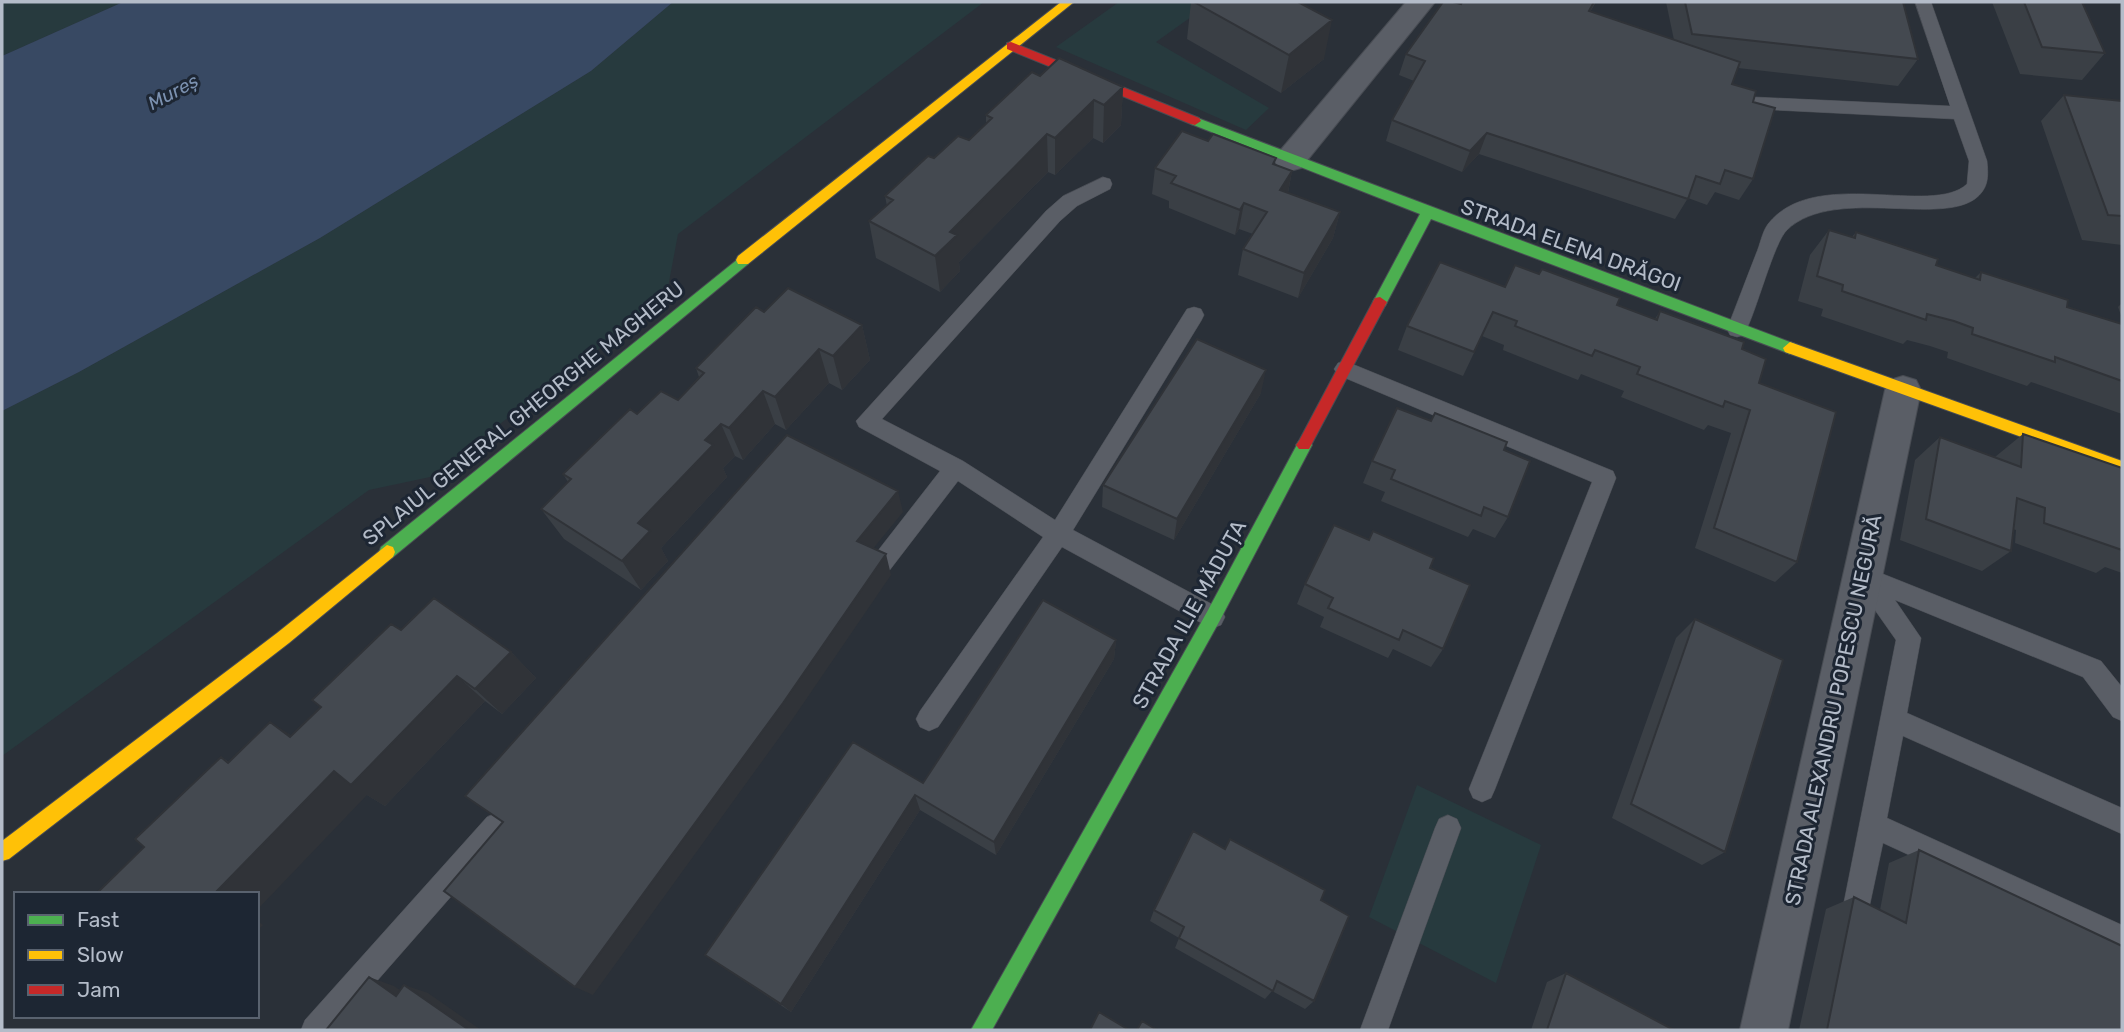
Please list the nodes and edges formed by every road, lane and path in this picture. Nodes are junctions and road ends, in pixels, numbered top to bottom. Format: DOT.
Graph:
graph roads {
  1 [pos="1068,2"];
  2 [pos="1421,2"];
  3 [pos="1923,2"];
  4 [pos="1012,46"];
  5 [pos="1754,103"];
  6 [pos="1962,113"];
  7 [pos="1290,160"];
  8 [pos="1103,184"];
  9 [pos="1427,214"];
  10 [pos="1194,315"];
  11 [pos="1737,329"];
  12 [pos="1345,369"];
  13 [pos="1903,390"];
  14 [pos="2122,467"];
  15 [pos="955,468"];
  16 [pos="1058,534"];
  17 [pos="881,564"];
  18 [pos="1863,576"];
  19 [pos="1213,617"];
  20 [pos="2122,709"];
  21 [pos="929,719"];
  22 [pos="1892,719"];
  23 [pos="1482,789"];
  24 [pos="2122,821"];
  25 [pos="1872,825"];
  26 [pos="496,826"];
  27 [pos="1448,828"];
  28 [pos="2,852"];
  29 [pos="1854,922"];
  30 [pos="2122,939"];
  31 [pos="315,1030"];
  32 [pos="981,1030"];
  33 [pos="1374,1030"];
  34 [pos="1764,1030"];
  1 -- 4 [label="street, SPLAIUL GENERAL GHEORGHE MAGHERU"];
  2 -- 7 [label="street"];
  3 -- 6 [label="lane"];
  4 -- 7 [label="street, STRADA ELENA DRĂGOI"];
  4 -- 28 [label="street, SPLAIUL GENERAL GHEORGHE MAGHERU"];
  5 -- 6 [label="lane"];
  6 -- 11 [label="lane"];
  7 -- 9 [label="street, STRADA ELENA DRĂGOI"];
  8 -- 15 [label="lane"];
  9 -- 11 [label="street, STRADA ELENA DRĂGOI"];
  9 -- 12 [label="street, STRADA ILIE MĂDUȚA"];
  10 -- 16 [label="lane"];
  11 -- 13 [label="street, STRADA ELENA DRĂGOI"];
  12 -- 19 [label="street, STRADA ILIE MĂDUȚA"];
  12 -- 23 [label="lane"];
  13 -- 14 [label="street, STRADA ELENA DRĂGOI"];
  13 -- 18 [label="street, STRADA ALEXANDRU POPESCU NEGURĂ"];
  15 -- 16 [label="lane"];
  15 -- 17 [label="lane"];
  16 -- 19 [label="lane"];
  16 -- 21 [label="lane"];
  18 -- 20 [label="lane"];
  18 -- 22 [label="lane"];
  18 -- 34 [label="street, STRADA ALEXANDRU POPESCU NEGURĂ"];
  19 -- 32 [label="street, STRADA ILIE MĂDUȚA"];
  22 -- 24 [label="lane"];
  22 -- 25 [label="lane"];
  25 -- 29 [label="lane"];
  25 -- 30 [label="lane"];
  26 -- 31 [label="lane"];
  27 -- 33 [label="lane"];
}
